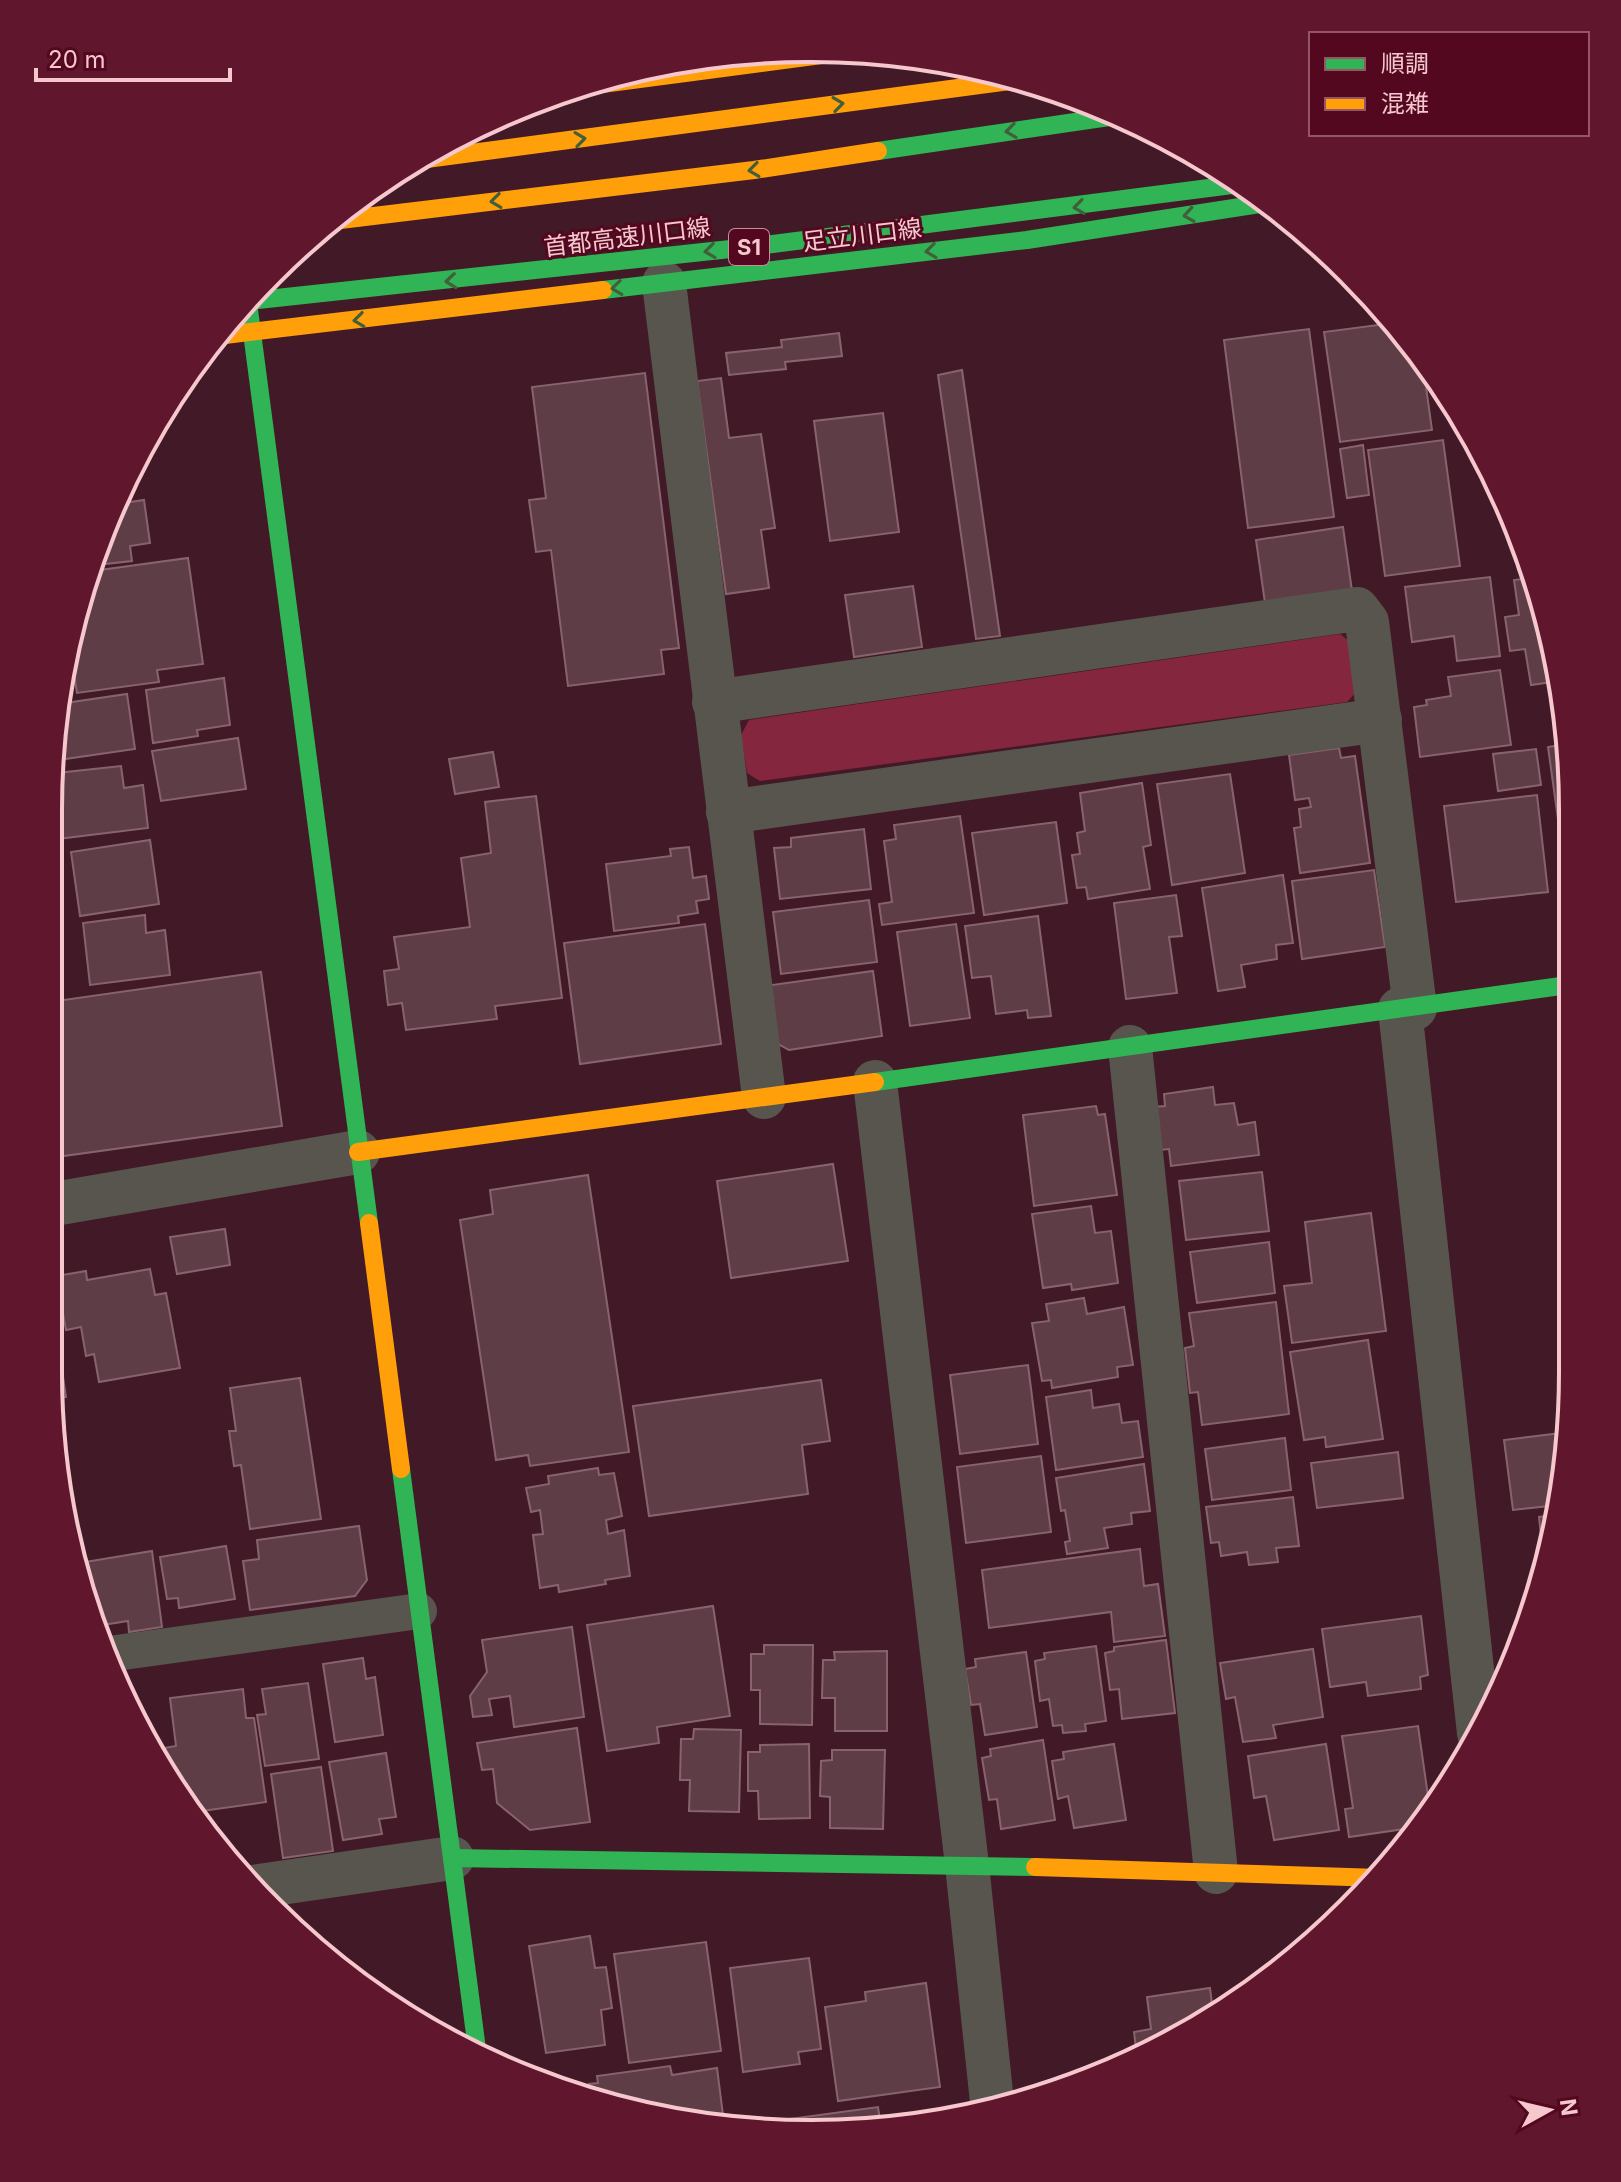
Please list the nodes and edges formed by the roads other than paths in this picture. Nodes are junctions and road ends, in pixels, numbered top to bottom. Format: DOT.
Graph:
graph roads {
  1 [pos="739,66"];
  2 [pos="671,75"];
  3 [pos="988,84"];
  4 [pos="1097,119"];
  5 [pos="447,156"];
  6 [pos="1223,186"];
  7 [pos="1250,205"];
  8 [pos="353,218"];
  9 [pos="664,283"];
  10 [pos="264,299"];
  11 [pos="250,315"];
  12 [pos="252,333"];
  13 [pos="234,334"];
  14 [pos="714,702"];
  15 [pos="1380,720"];
  16 [pos="728,812"];
  17 [pos="1559,986"];
  18 [pos="1407,1009"];
  19 [pos="1130,1047"];
  20 [pos="875,1082"];
  21 [pos="764,1097"];
  22 [pos="358,1152"];
  23 [pos="62,1203"];
  24 [pos="419,1611"];
  25 [pos="117,1653"];
  26 [pos="1477,1712"];
  27 [pos="452,1858"];
  28 [pos="967,1865"];
  29 [pos="1216,1872"];
  30 [pos="1362,1877"];
  31 [pos="266,1885"];
  32 [pos="476,2041"];
  33 [pos="991,2097"];
  1 -- 2 [label="main road"];
  5 -- 3 [label="main road, one-way"];
  4 -- 8 [label="main road, one-way"];
  6 -- 10 [label="main road, 首都高速川口線 / S1, one-way"];
  7 -- 9 [label="main road, 足立川口線, one-way"];
  9 -- 12 [label="main road, 足立川口線, one-way"];
  9 -- 14 [label="street"];
  11 -- 12 [label="main road"];
  12 -- 13 [label="main road, 足立川口線"];
  12 -- 22 [label="main road"];
  14 -- 15 [label="street"];
  14 -- 16 [label="street"];
  15 -- 16 [label="street"];
  15 -- 18 [label="street"];
  16 -- 21 [label="street"];
  17 -- 18 [label="main road"];
  18 -- 19 [label="main road"];
  18 -- 26 [label="street"];
  19 -- 20 [label="main road"];
  19 -- 29 [label="street"];
  20 -- 21 [label="main road"];
  20 -- 28 [label="street"];
  21 -- 22 [label="main road"];
  22 -- 23 [label="street"];
  22 -- 24 [label="main road"];
  24 -- 25 [label="lane"];
  24 -- 27 [label="main road"];
  27 -- 28 [label="main road"];
  27 -- 31 [label="street"];
  27 -- 32 [label="main road"];
  28 -- 29 [label="main road"];
  28 -- 33 [label="street"];
  29 -- 30 [label="main road"];
}
